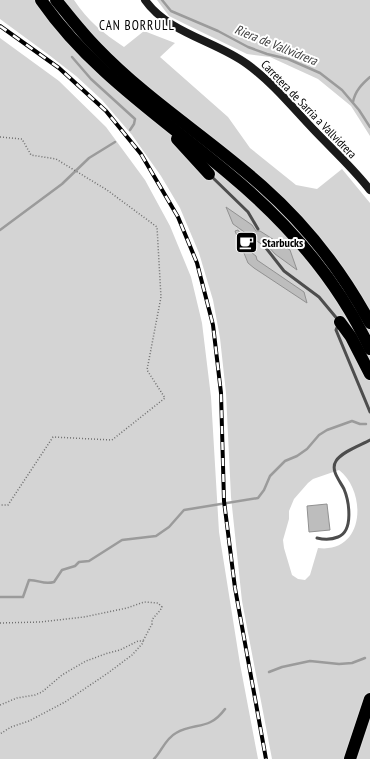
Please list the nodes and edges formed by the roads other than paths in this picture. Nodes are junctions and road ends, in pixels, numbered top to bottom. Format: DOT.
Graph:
graph roads {
  1 [pos="41,0"];
  2 [pos="56,0"];
  3 [pos="145,0"];
  4 [pos="155,114"];
  5 [pos="209,174"];
  6 [pos="370,190"];
  7 [pos="258,229"];
  8 [pos="266,248"];
  9 [pos="340,322"];
  10 [pos="370,323"];
  11 [pos="370,350"];
  12 [pos="370,374"];
  13 [pos="370,412"];
  14 [pos="370,440"];
  15 [pos="317,538"];
  16 [pos="370,699"];
  17 [pos="350,759"];
  1 -- 4 [label="highway"];
  2 -- 10 [label="highway"];
  3 -- 6 [label="main road, Carretera de Sarria a Vallvidrera"];
  4 -- 5 [label="highway"];
  4 -- 11 [label="highway"];
  5 -- 7 [label="lane"];
  8 -- 9 [label="lane"];
  9 -- 12 [label="highway"];
  9 -- 13 [label="lane"];
  14 -- 15 [label="lane"];
  16 -- 17 [label="highway"];
}
